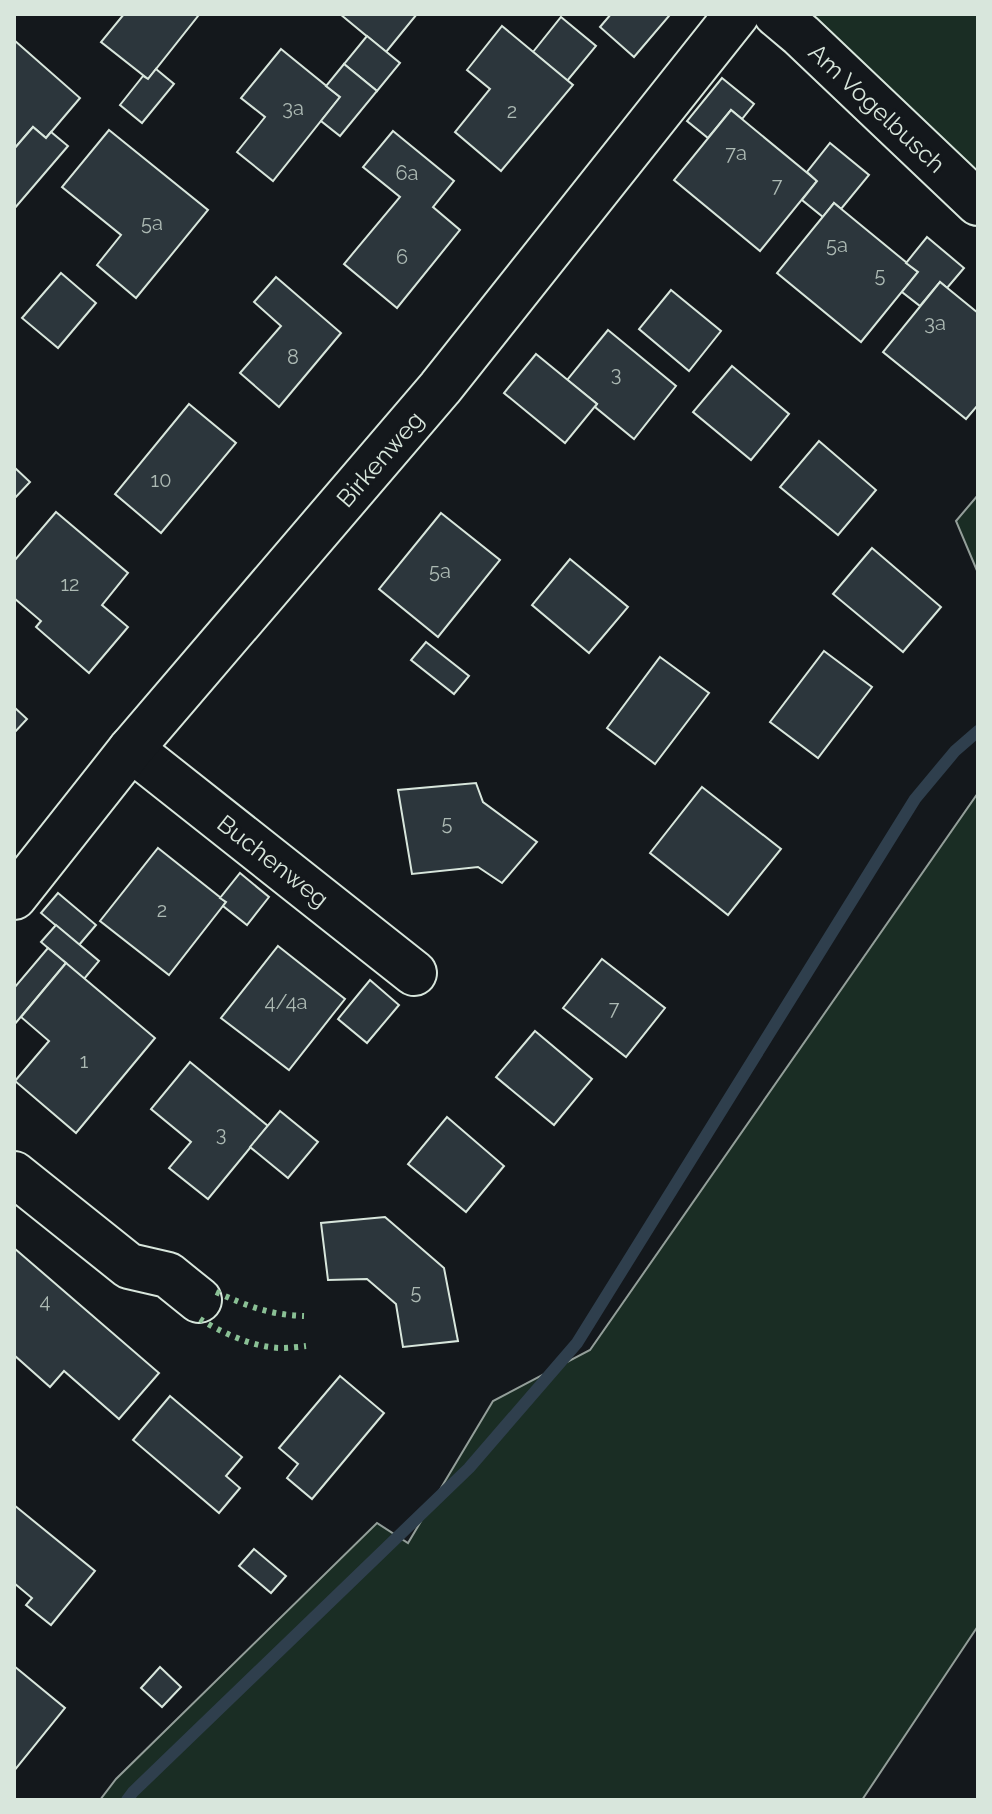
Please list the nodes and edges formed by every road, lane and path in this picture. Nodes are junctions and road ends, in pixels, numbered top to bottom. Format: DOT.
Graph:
graph roads {
  1 [pos="737,14"];
  2 [pos="776,14"];
  3 [pos="978,203"];
  4 [pos="131,749"];
  5 [pos="14,897"];
  6 [pos="414,973"];
  7 [pos="14,1174"];
  8 [pos="199,1300"];
  1 -- 4 [label="street, Birkenweg"];
  2 -- 3 [label="street, Am Vogelbusch"];
  4 -- 5 [label="street, Birkenweg"];
  4 -- 6 [label="street, Buchenweg"];
  7 -- 8 [label="street"];
}
